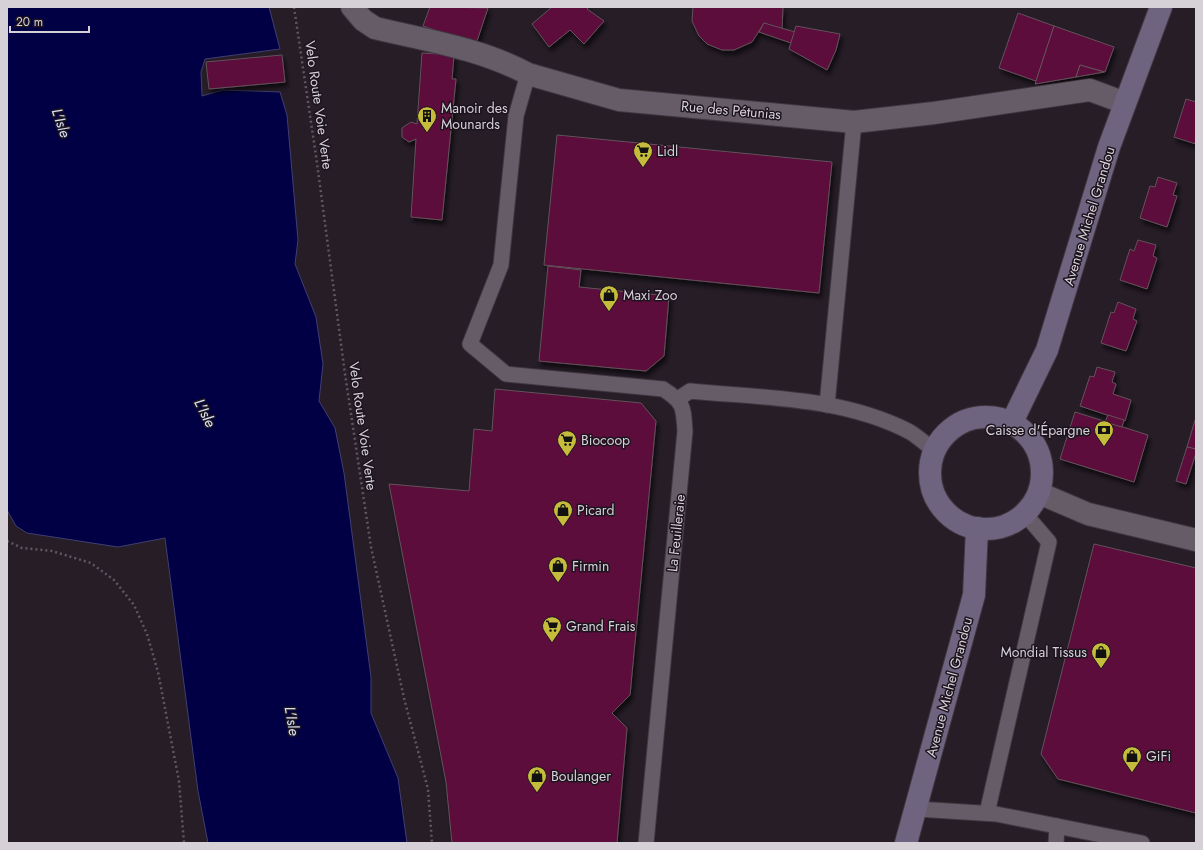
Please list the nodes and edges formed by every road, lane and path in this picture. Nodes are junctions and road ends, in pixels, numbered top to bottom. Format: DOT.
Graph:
graph roads {
  1 [pos="294,7"];
  2 [pos="352,7"];
  3 [pos="1161,7"];
  4 [pos="528,74"];
  5 [pos="1125,103"];
  6 [pos="854,122"];
  7 [pos="678,399"];
  8 [pos="827,405"];
  9 [pos="1012,422"];
  10 [pos="934,450"];
  11 [pos="1039,493"];
  12 [pos="1025,514"];
  13 [pos="977,528"];
  14 [pos="1196,540"];
  15 [pos="7,541"];
  16 [pos="917,809"];
  17 [pos="987,813"];
  18 [pos="1057,826"];
  19 [pos="184,843"];
  20 [pos="432,843"];
  21 [pos="646,843"];
  22 [pos="906,843"];
  23 [pos="1056,843"];
  24 [pos="1142,843"];
  1 -- 20 [label="path, Velo Route Voie Verte"];
  2 -- 4 [label="street, Rue des Pétunias"];
  3 -- 5 [label="main road, Avenue Michel Grandou"];
  4 -- 6 [label="street, Rue des Pétunias"];
  4 -- 7 [label="lane"];
  5 -- 6 [label="street, Rue des Pétunias"];
  5 -- 9 [label="main road, Avenue Michel Grandou"];
  6 -- 8 [label="lane"];
  7 -- 8 [label="lane"];
  7 -- 21 [label="lane, La Feuilleraie"];
  8 -- 10 [label="lane"];
  9 -- 10 [label="main road"];
  9 -- 11 [label="main road"];
  10 -- 13 [label="main road"];
  11 -- 12 [label="main road"];
  11 -- 14 [label="street"];
  12 -- 13 [label="main road"];
  12 -- 17 [label="lane"];
  13 -- 16 [label="main road, Avenue Michel Grandou"];
  15 -- 19 [label="path"];
  16 -- 17 [label="lane"];
  16 -- 22 [label="main road, Avenue Michel Grandou"];
  17 -- 18 [label="lane"];
  18 -- 23 [label="lane"];
  18 -- 24 [label="lane"];
}
